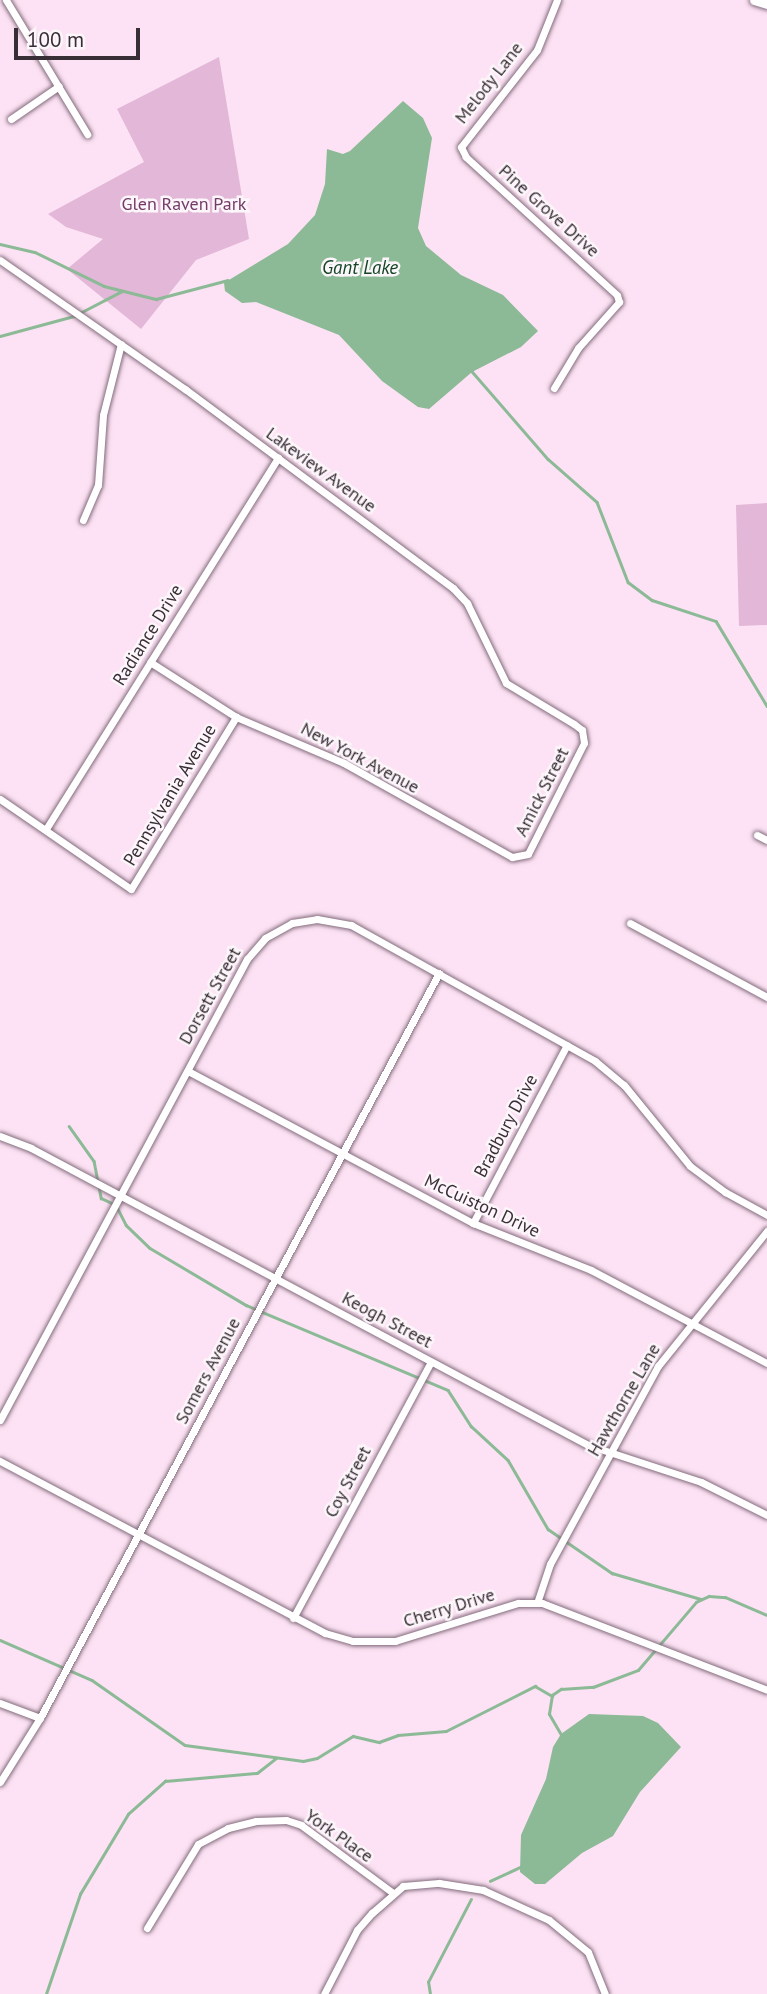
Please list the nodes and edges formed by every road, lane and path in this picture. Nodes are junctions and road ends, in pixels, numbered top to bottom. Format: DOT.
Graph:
graph roads {
  1 [pos="6,0"];
  2 [pos="557,0"];
  3 [pos="754,0"];
  4 [pos="767,4"];
  5 [pos="59,86"];
  6 [pos="11,119"];
  7 [pos="87,134"];
  8 [pos="461,147"];
  9 [pos="0,260"];
  10 [pos="121,344"];
  11 [pos="554,388"];
  12 [pos="278,458"];
  13 [pos="83,520"];
  14 [pos="150,662"];
  15 [pos="236,717"];
  16 [pos="584,736"];
  17 [pos="0,799"];
  18 [pos="46,829"];
  19 [pos="757,835"];
  20 [pos="767,840"];
  21 [pos="520,858"];
  22 [pos="630,923"];
  23 [pos="439,973"];
  24 [pos="767,997"];
  25 [pos="567,1045"];
  26 [pos="188,1070"];
  27 [pos="0,1136"];
  28 [pos="342,1153"];
  29 [pos="121,1195"];
  30 [pos="767,1215"];
  31 [pos="473,1223"];
  32 [pos="767,1231"];
  33 [pos="276,1278"];
  34 [pos="691,1322"];
  35 [pos="431,1362"];
  36 [pos="767,1363"];
  37 [pos="0,1420"];
  38 [pos="611,1454"];
  39 [pos="0,1461"];
  40 [pos="767,1515"];
  41 [pos="138,1534"];
  42 [pos="537,1603"];
  43 [pos="293,1618"];
  44 [pos="767,1690"];
  45 [pos="0,1703"];
  46 [pos="40,1718"];
  47 [pos="0,1782"];
  48 [pos="393,1893"];
  49 [pos="147,1928"];
  50 [pos="324,1994"];
  51 [pos="605,1994"];
  1 -- 5 [label="street"];
  2 -- 8 [label="street, Melody Lane"];
  3 -- 4 [label="street"];
  5 -- 6 [label="street"];
  5 -- 7 [label="street"];
  8 -- 11 [label="street, Pine Grove Drive"];
  9 -- 10 [label="street, Lakeview Avenue"];
  10 -- 12 [label="street, Lakeview Avenue"];
  10 -- 13 [label="street"];
  12 -- 14 [label="street, Radiance Drive"];
  12 -- 16 [label="street, Lakeview Avenue"];
  14 -- 15 [label="street, New York Avenue"];
  14 -- 18 [label="street, Radiance Drive"];
  15 -- 18 [label="street, Pennsylvania Avenue"];
  15 -- 21 [label="street, New York Avenue"];
  16 -- 21 [label="street, Amick Street"];
  17 -- 18 [label="street"];
  19 -- 20 [label="street"];
  22 -- 24 [label="street"];
  23 -- 25 [label="street, Dorsett Street"];
  23 -- 26 [label="street, Dorsett Street"];
  23 -- 28 [label="street, Somers Avenue"];
  25 -- 30 [label="street, Dorsett Street"];
  25 -- 31 [label="street, Bradbury Drive"];
  26 -- 28 [label="street, McCuiston Drive"];
  26 -- 29 [label="street, Dorsett Street"];
  27 -- 29 [label="street, Keogh Street"];
  28 -- 31 [label="street, McCuiston Drive"];
  28 -- 33 [label="street, Somers Avenue"];
  29 -- 33 [label="street, Keogh Street"];
  29 -- 37 [label="street, Dorsett Street"];
  31 -- 34 [label="street, McCuiston Drive"];
  32 -- 34 [label="street, Hawthorne Lane"];
  33 -- 35 [label="street, Keogh Street"];
  33 -- 41 [label="street, Somers Avenue"];
  34 -- 36 [label="street, McCuiston Drive"];
  34 -- 38 [label="street, Hawthorne Lane"];
  35 -- 38 [label="street, Keogh Street"];
  35 -- 43 [label="street, Coy Street"];
  38 -- 40 [label="street, Keogh Street"];
  38 -- 42 [label="street, Hawthorne Lane"];
  39 -- 41 [label="street, Cherry Drive"];
  41 -- 43 [label="street, Cherry Drive"];
  41 -- 46 [label="street, Somers Avenue"];
  42 -- 43 [label="street, Cherry Drive"];
  42 -- 44 [label="street, Cherry Drive"];
  45 -- 46 [label="street"];
  46 -- 47 [label="street, Somers Avenue"];
  48 -- 49 [label="street, York Place"];
  48 -- 50 [label="street"];
  48 -- 51 [label="street"];
}
